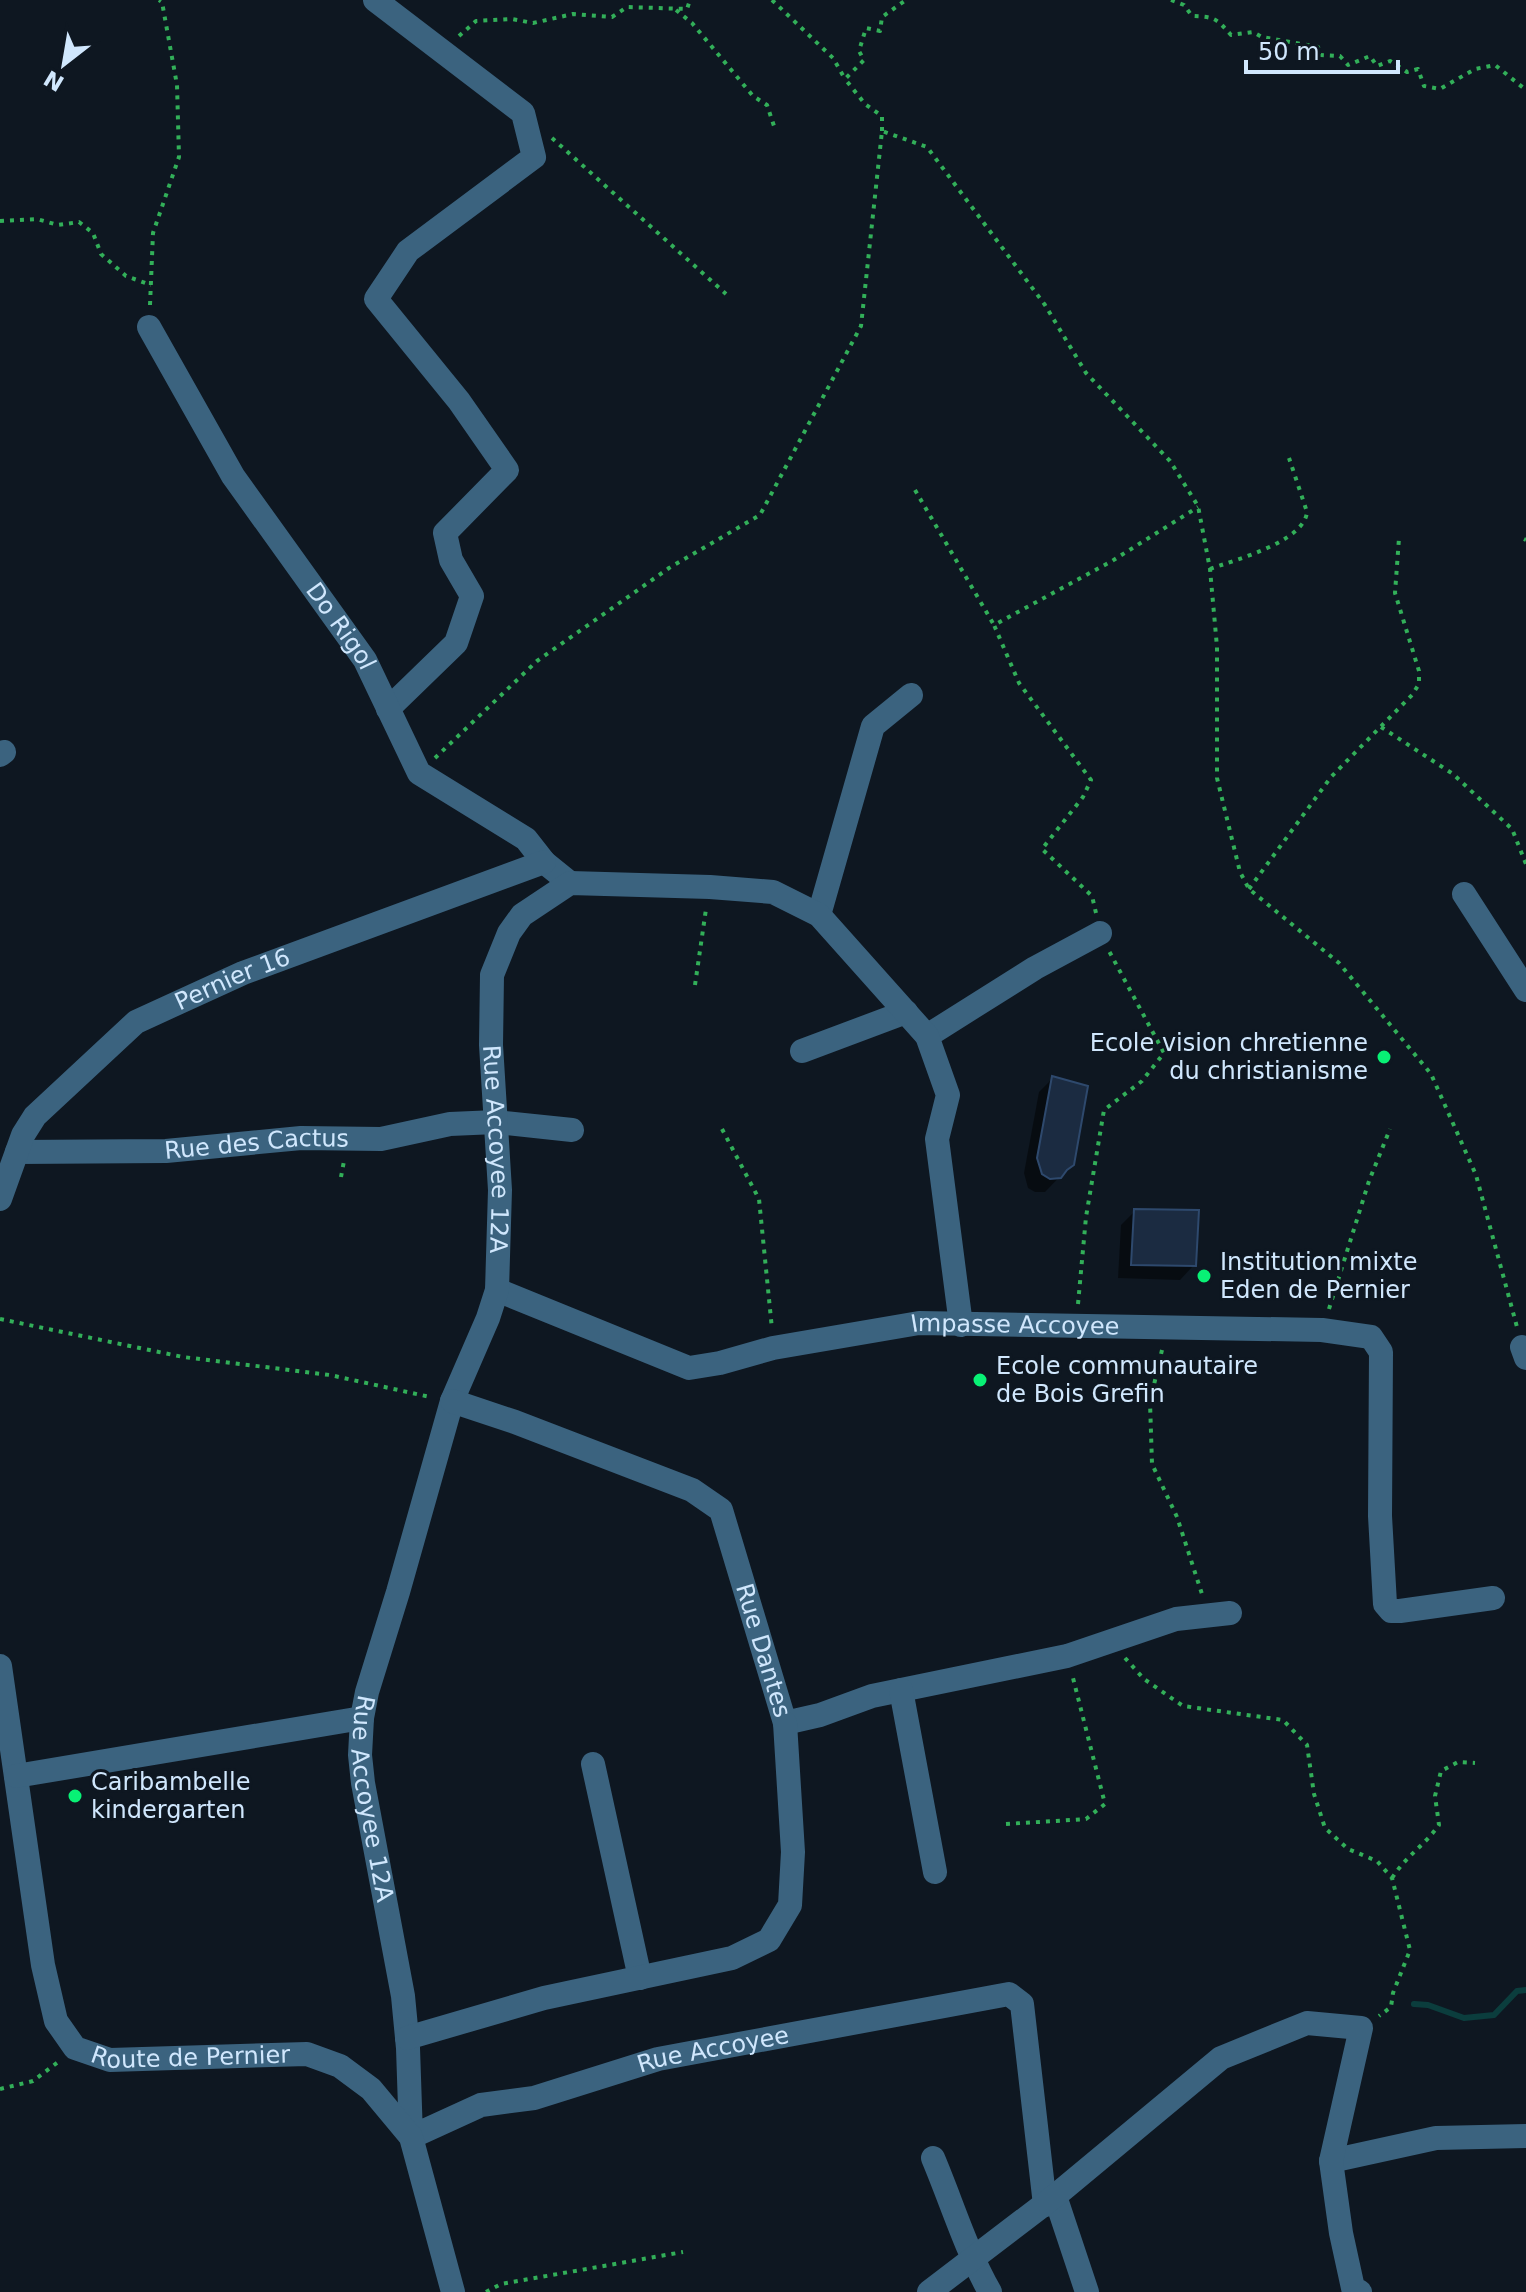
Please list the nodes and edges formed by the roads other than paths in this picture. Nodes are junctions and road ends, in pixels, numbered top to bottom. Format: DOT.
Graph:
graph roads {
  1 [pos="375,0"];
  2 [pos="149,327"];
  3 [pos="911,695"];
  4 [pos="388,709"];
  5 [pos="544,862"];
  6 [pos="570,883"];
  7 [pos="1464,894"];
  8 [pos="819,915"];
  9 [pos="1100,933"];
  10 [pos="1526,990"];
  11 [pos="906,1012"];
  12 [pos="927,1036"];
  13 [pos="802,1051"];
  14 [pos="496,1122"];
  15 [pos="572,1130"];
  16 [pos="17,1152"];
  17 [pos="0,1199"];
  18 [pos="497,1290"];
  19 [pos="961,1325"];
  20 [pos="452,1401"];
  21 [pos="1493,1598"];
  22 [pos="1230,1613"];
  23 [pos="0,1666"];
  24 [pos="901,1690"];
  25 [pos="362,1718"];
  26 [pos="785,1723"];
  27 [pos="593,1764"];
  28 [pos="16,1776"];
  29 [pos="935,1872"];
  30 [pos="640,1978"];
  31 [pos="407,2038"];
  32 [pos="1526,2136"];
  33 [pos="411,2137"];
  34 [pos="933,2158"];
  35 [pos="1331,2161"];
  36 [pos="1050,2201"];
  37 [pos="972,2260"];
  38 [pos="453,2292"];
  39 [pos="929,2292"];
  40 [pos="990,2292"];
  41 [pos="1087,2292"];
  42 [pos="1360,2292"];
  1 -- 4 [label="street"];
  2 -- 4 [label="street, Do Rigol"];
  3 -- 8 [label="street"];
  4 -- 5 [label="street, Do Rigol"];
  5 -- 6 [label="street"];
  5 -- 16 [label="street, Pernier 16"];
  6 -- 8 [label="street"];
  6 -- 14 [label="street, Rue Accoyee 12A"];
  7 -- 10 [label="street"];
  8 -- 11 [label="street"];
  9 -- 12 [label="street"];
  11 -- 12 [label="street"];
  11 -- 13 [label="street"];
  12 -- 19 [label="street"];
  14 -- 15 [label="street, Rue des Cactus"];
  14 -- 16 [label="street, Rue des Cactus"];
  14 -- 18 [label="street, Rue Accoyee 12A"];
  16 -- 17 [label="street, Pernier 16"];
  18 -- 19 [label="street, Impasse Accoyee"];
  18 -- 20 [label="street, Rue Accoyee 12A"];
  19 -- 21 [label="street, Impasse Accoyee"];
  20 -- 25 [label="street, Rue Accoyee 12A"];
  20 -- 26 [label="street, Rue Dantes"];
  22 -- 24 [label="street, Rue Dantes"];
  23 -- 28 [label="street, Route de Pernier"];
  24 -- 26 [label="street, Rue Dantes"];
  24 -- 29 [label="street"];
  25 -- 28 [label="street"];
  25 -- 31 [label="street, Rue Accoyee 12A"];
  26 -- 30 [label="street"];
  27 -- 30 [label="street"];
  28 -- 33 [label="street, Route de Pernier"];
  30 -- 31 [label="street"];
  31 -- 33 [label="street, Rue Accoyee 12A"];
  32 -- 35 [label="street"];
  33 -- 36 [label="street, Rue Accoyee"];
  33 -- 38 [label="street, Route de Pernier"];
  34 -- 37 [label="street"];
  35 -- 36 [label="street"];
  35 -- 42 [label="street"];
  36 -- 37 [label="street"];
  36 -- 41 [label="street"];
  37 -- 39 [label="street"];
  37 -- 40 [label="street"];
}
